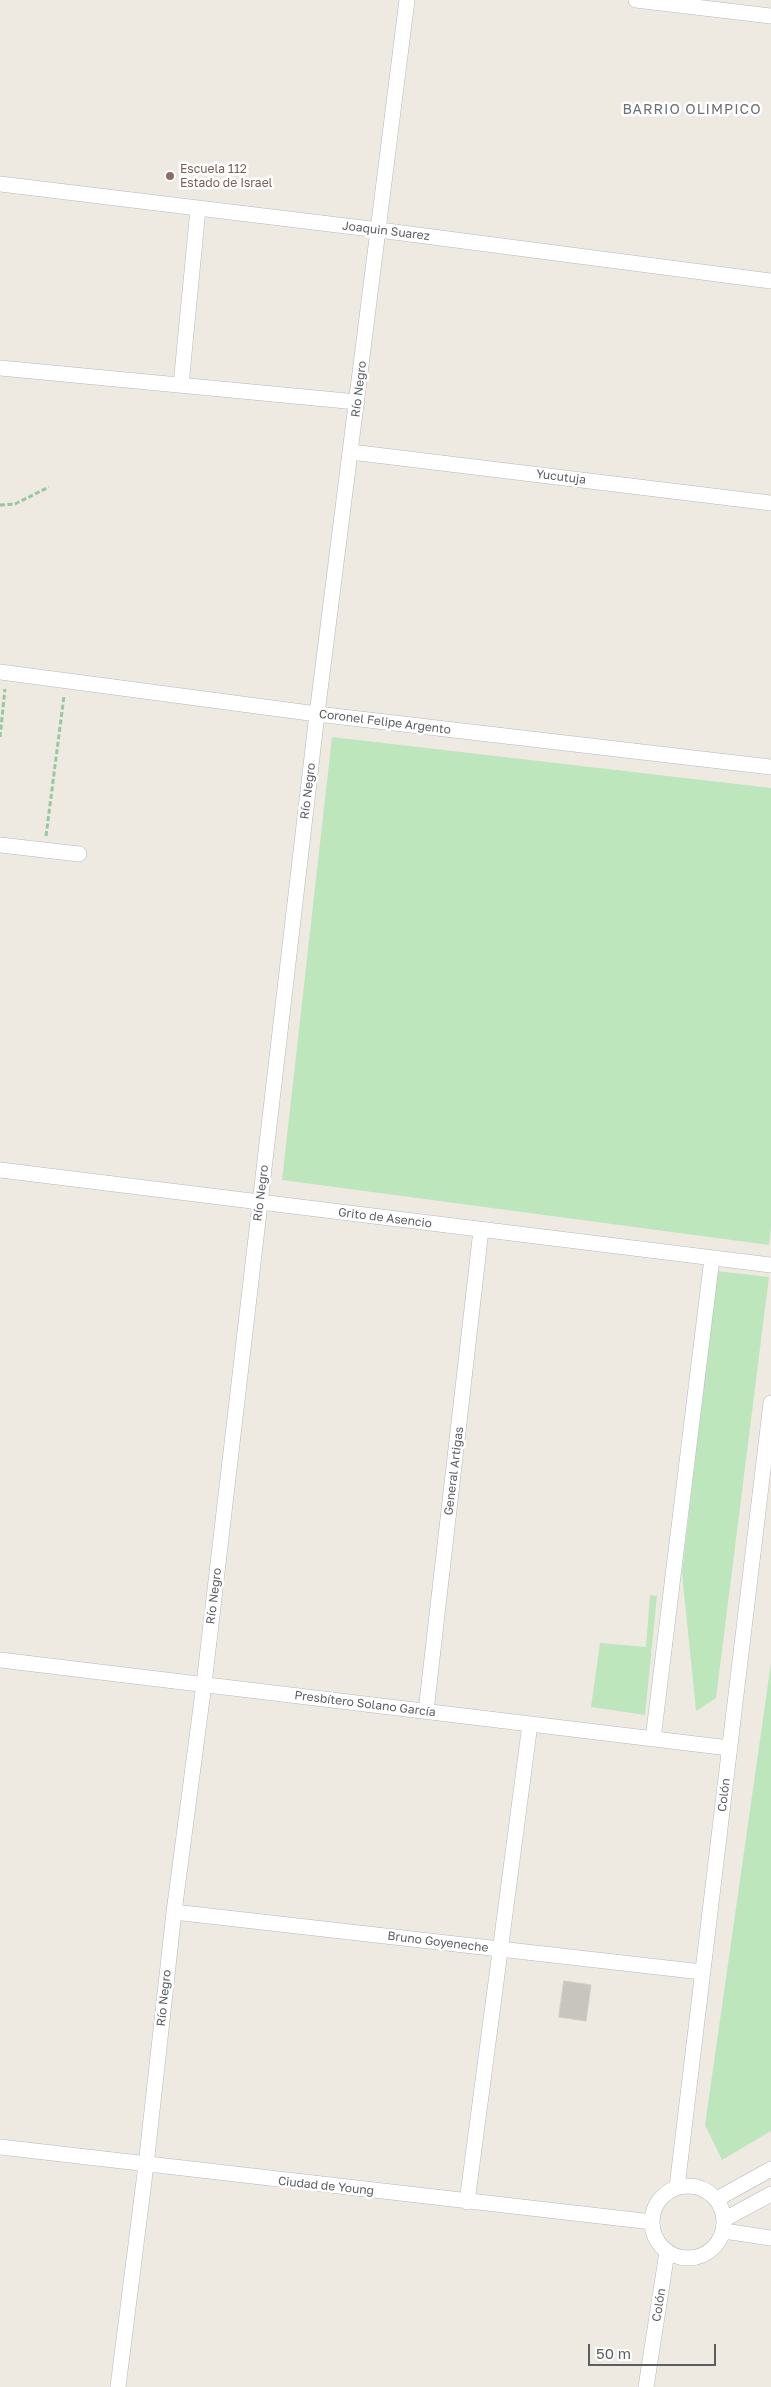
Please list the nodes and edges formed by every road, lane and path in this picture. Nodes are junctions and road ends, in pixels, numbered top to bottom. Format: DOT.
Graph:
graph roads {
  1 [pos="407,0"];
  2 [pos="636,0"];
  3 [pos="771,16"];
  4 [pos="0,184"];
  5 [pos="198,209"];
  6 [pos="379,230"];
  7 [pos="771,281"];
  8 [pos="0,368"];
  9 [pos="181,385"];
  10 [pos="357,402"];
  11 [pos="351,452"];
  12 [pos="49,487"];
  13 [pos="771,502"];
  14 [pos="0,505"];
  15 [pos="3,673"];
  16 [pos="66,681"];
  17 [pos="317,714"];
  18 [pos="0,737"];
  19 [pos="771,767"];
  20 [pos="0,845"];
  21 [pos="44,850"];
  22 [pos="79,854"];
  23 [pos="0,1170"];
  24 [pos="260,1203"];
  25 [pos="481,1230"];
  26 [pos="712,1258"];
  27 [pos="771,1265"];
  28 [pos="771,1403"];
  29 [pos="0,1660"];
  30 [pos="204,1684"];
  31 [pos="426,1711"];
  32 [pos="530,1724"];
  33 [pos="653,1739"];
  34 [pos="730,1748"];
  35 [pos="174,1912"];
  36 [pos="502,1949"];
  37 [pos="702,1972"];
  38 [pos="0,2147"];
  39 [pos="146,2165"];
  40 [pos="771,2169"];
  41 [pos="677,2187"];
  42 [pos="771,2194"];
  43 [pos="717,2199"];
  44 [pos="467,2202"];
  45 [pos="652,2222"];
  46 [pos="724,2225"];
  47 [pos="771,2238"];
  48 [pos="667,2252"];
  49 [pos="118,2387"];
  50 [pos="646,2387"];
  1 -- 6 [label="street, Río Negro"];
  2 -- 3 [label="street"];
  4 -- 5 [label="street, Joaquin Suarez"];
  5 -- 6 [label="street, Joaquin Suarez"];
  5 -- 9 [label="street"];
  6 -- 7 [label="street, Joaquin Suarez"];
  6 -- 10 [label="street, Río Negro"];
  8 -- 9 [label="street"];
  9 -- 10 [label="street"];
  10 -- 11 [label="street, Río Negro"];
  11 -- 13 [label="street, Yucutuja"];
  11 -- 17 [label="street, Río Negro"];
  12 -- 14 [label="path"];
  15 -- 16 [label="street, Coronel Felipe Argento"];
  15 -- 18 [label="path"];
  16 -- 17 [label="street, Coronel Felipe Argento"];
  16 -- 21 [label="path"];
  17 -- 19 [label="street, Coronel Felipe Argento"];
  17 -- 24 [label="street, Río Negro"];
  20 -- 21 [label="street"];
  21 -- 22 [label="street"];
  23 -- 24 [label="street, Grito de Asencio"];
  24 -- 25 [label="street, Grito de Asencio"];
  24 -- 30 [label="street, Río Negro"];
  25 -- 26 [label="street, Grito de Asencio"];
  25 -- 31 [label="street, General Artigas"];
  26 -- 27 [label="street, Grito de Asencio"];
  26 -- 33 [label="street"];
  28 -- 34 [label="street, Colón"];
  29 -- 30 [label="street, Presbítero Solano García"];
  30 -- 31 [label="street, Presbítero Solano García"];
  30 -- 35 [label="street, Río Negro"];
  31 -- 32 [label="street, Presbítero Solano García"];
  32 -- 33 [label="street, Presbítero Solano García"];
  32 -- 36 [label="street"];
  33 -- 34 [label="street, Presbítero Solano García"];
  34 -- 37 [label="street, Colón"];
  35 -- 36 [label="street, Bruno Goyeneche"];
  35 -- 39 [label="street, Río Negro"];
  36 -- 37 [label="street, Bruno Goyeneche"];
  36 -- 44 [label="street"];
  37 -- 41 [label="street, Colón"];
  38 -- 39 [label="street, Ciudad de Young"];
  39 -- 44 [label="street, Ciudad de Young"];
  39 -- 49 [label="street, Río Negro"];
  40 -- 43 [label="street"];
  41 -- 43 [label="street"];
  41 -- 45 [label="street"];
  42 -- 46 [label="street"];
  43 -- 46 [label="street"];
  44 -- 45 [label="street, Ciudad de Young"];
  45 -- 48 [label="street"];
  46 -- 47 [label="street"];
  46 -- 48 [label="street"];
  48 -- 50 [label="street, Colón"];
}
